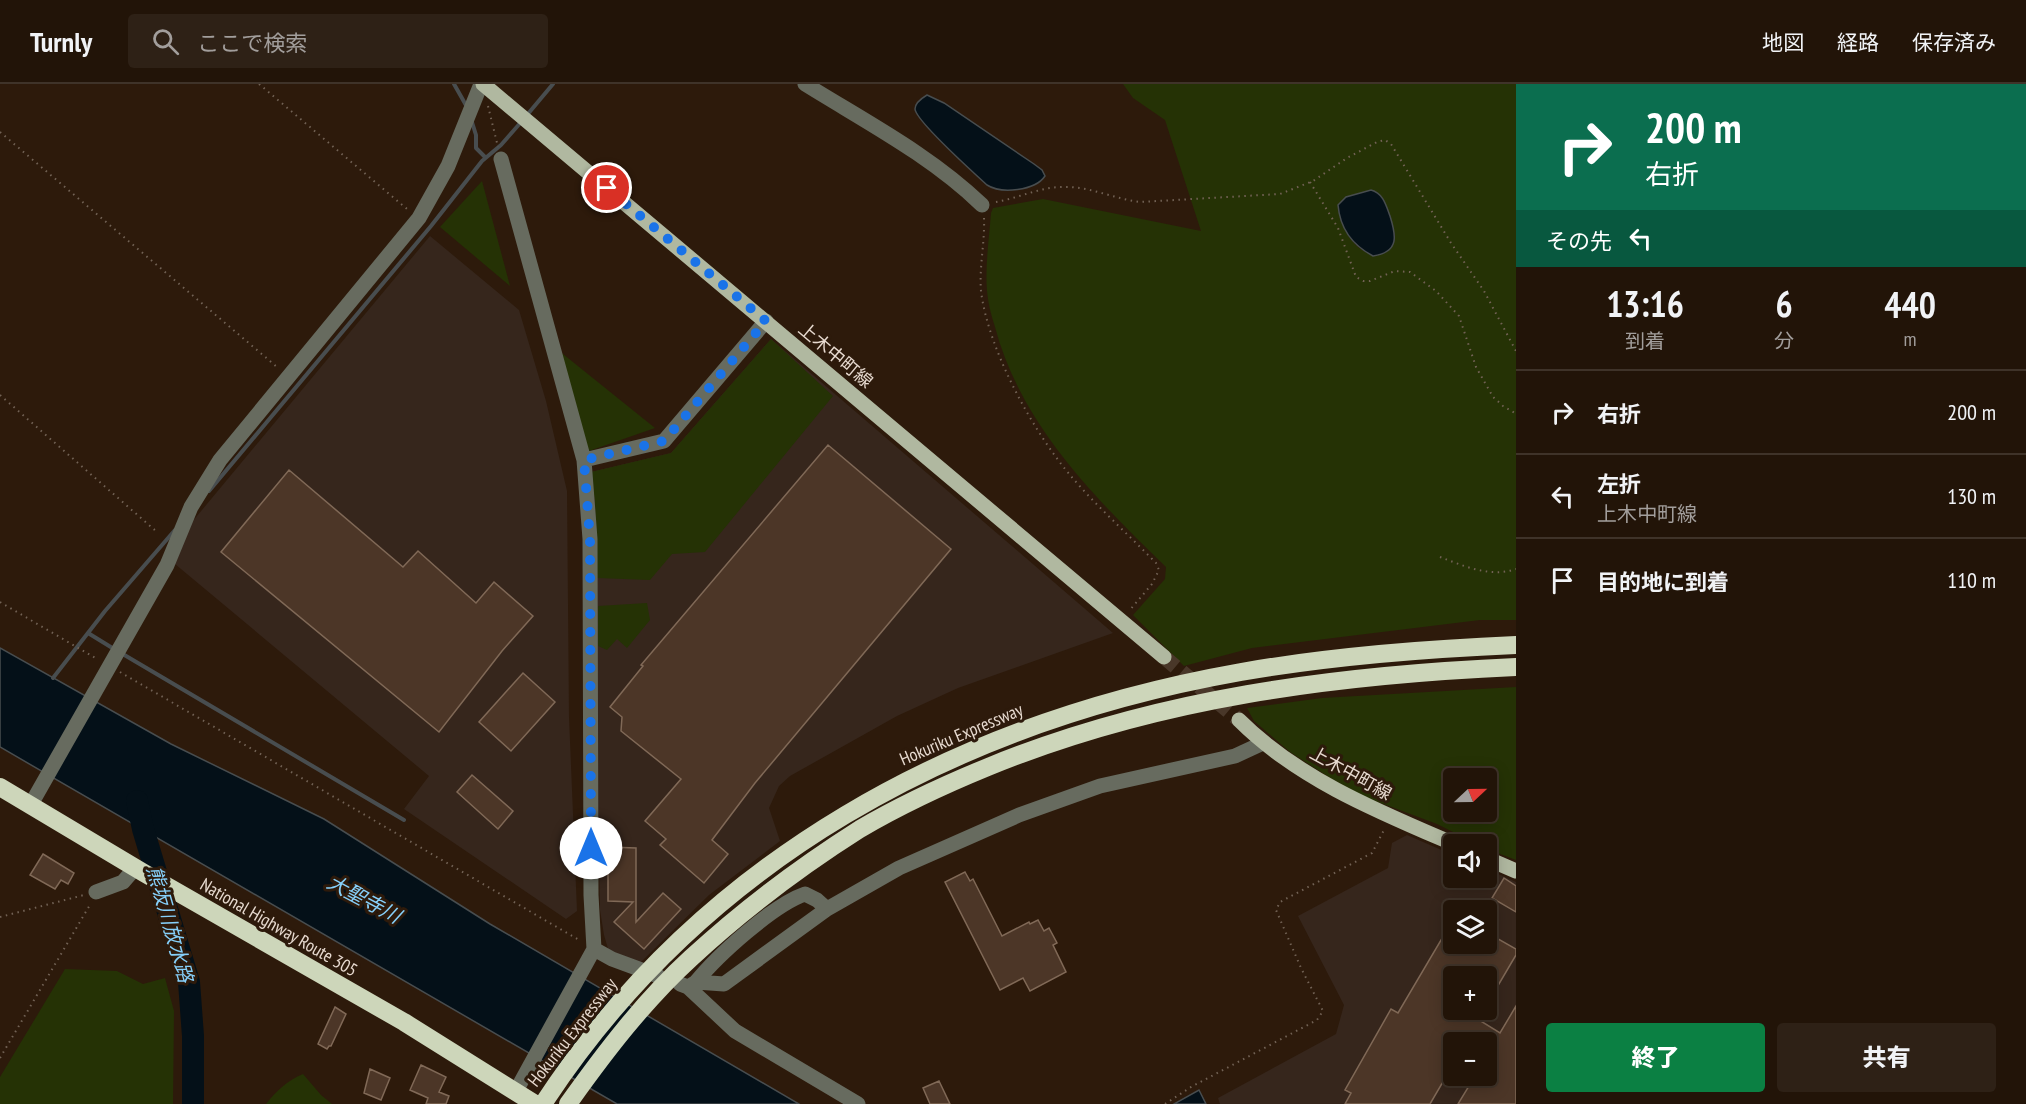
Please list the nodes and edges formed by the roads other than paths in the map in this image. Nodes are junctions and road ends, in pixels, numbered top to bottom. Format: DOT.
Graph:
graph roads {
  1 [pos="482,84"];
  2 [pos="805,84"];
  3 [pos="501,159"];
  4 [pos="983,212"];
  5 [pos="766,321"];
  6 [pos="584,460"];
  7 [pos="1516,645"];
  8 [pos="1164,657"];
  9 [pos="1516,667"];
  10 [pos="1239,720"];
  11 [pos="1263,743"];
  12 [pos="0,788"];
  13 [pos="30,806"];
  14 [pos="1443,839"];
  15 [pos="1497,863"];
  16 [pos="139,871"];
  17 [pos="1516,871"];
  18 [pos="96,892"];
  19 [pos="827,909"];
  20 [pos="594,949"];
  21 [pos="692,984"];
  22 [pos="519,1086"];
  23 [pos="535,1104"];
  24 [pos="543,1104"];
  25 [pos="568,1104"];
  26 [pos="858,1104"];
  1 -- 5 [label="main road, 上木中町線"];
  1 -- 13 [label="street"];
  2 -- 4 [label="street"];
  3 -- 6 [label="street"];
  5 -- 6 [label="street"];
  5 -- 8 [label="main road, 上木中町線"];
  6 -- 20 [label="street"];
  7 -- 24 [label="highway, Hokuriku Expressway"];
  9 -- 25 [label="highway"];
  10 -- 11 [label="main road, 上木中町線"];
  11 -- 14 [label="main road, 上木中町線"];
  11 -- 19 [label="street"];
  12 -- 13 [label="highway, National Highway Route 305"];
  13 -- 16 [label="highway, National Highway Route 305"];
  15 -- 17 [label="main road"];
  16 -- 18 [label="street"];
  16 -- 22 [label="highway, National Highway Route 305"];
  19 -- 21 [label="street"];
  19 -- 21 [label="street"];
  20 -- 21 [label="street"];
  20 -- 22 [label="street"];
  21 -- 26 [label="street"];
  22 -- 23 [label="highway, National Highway Route 305"];
}
